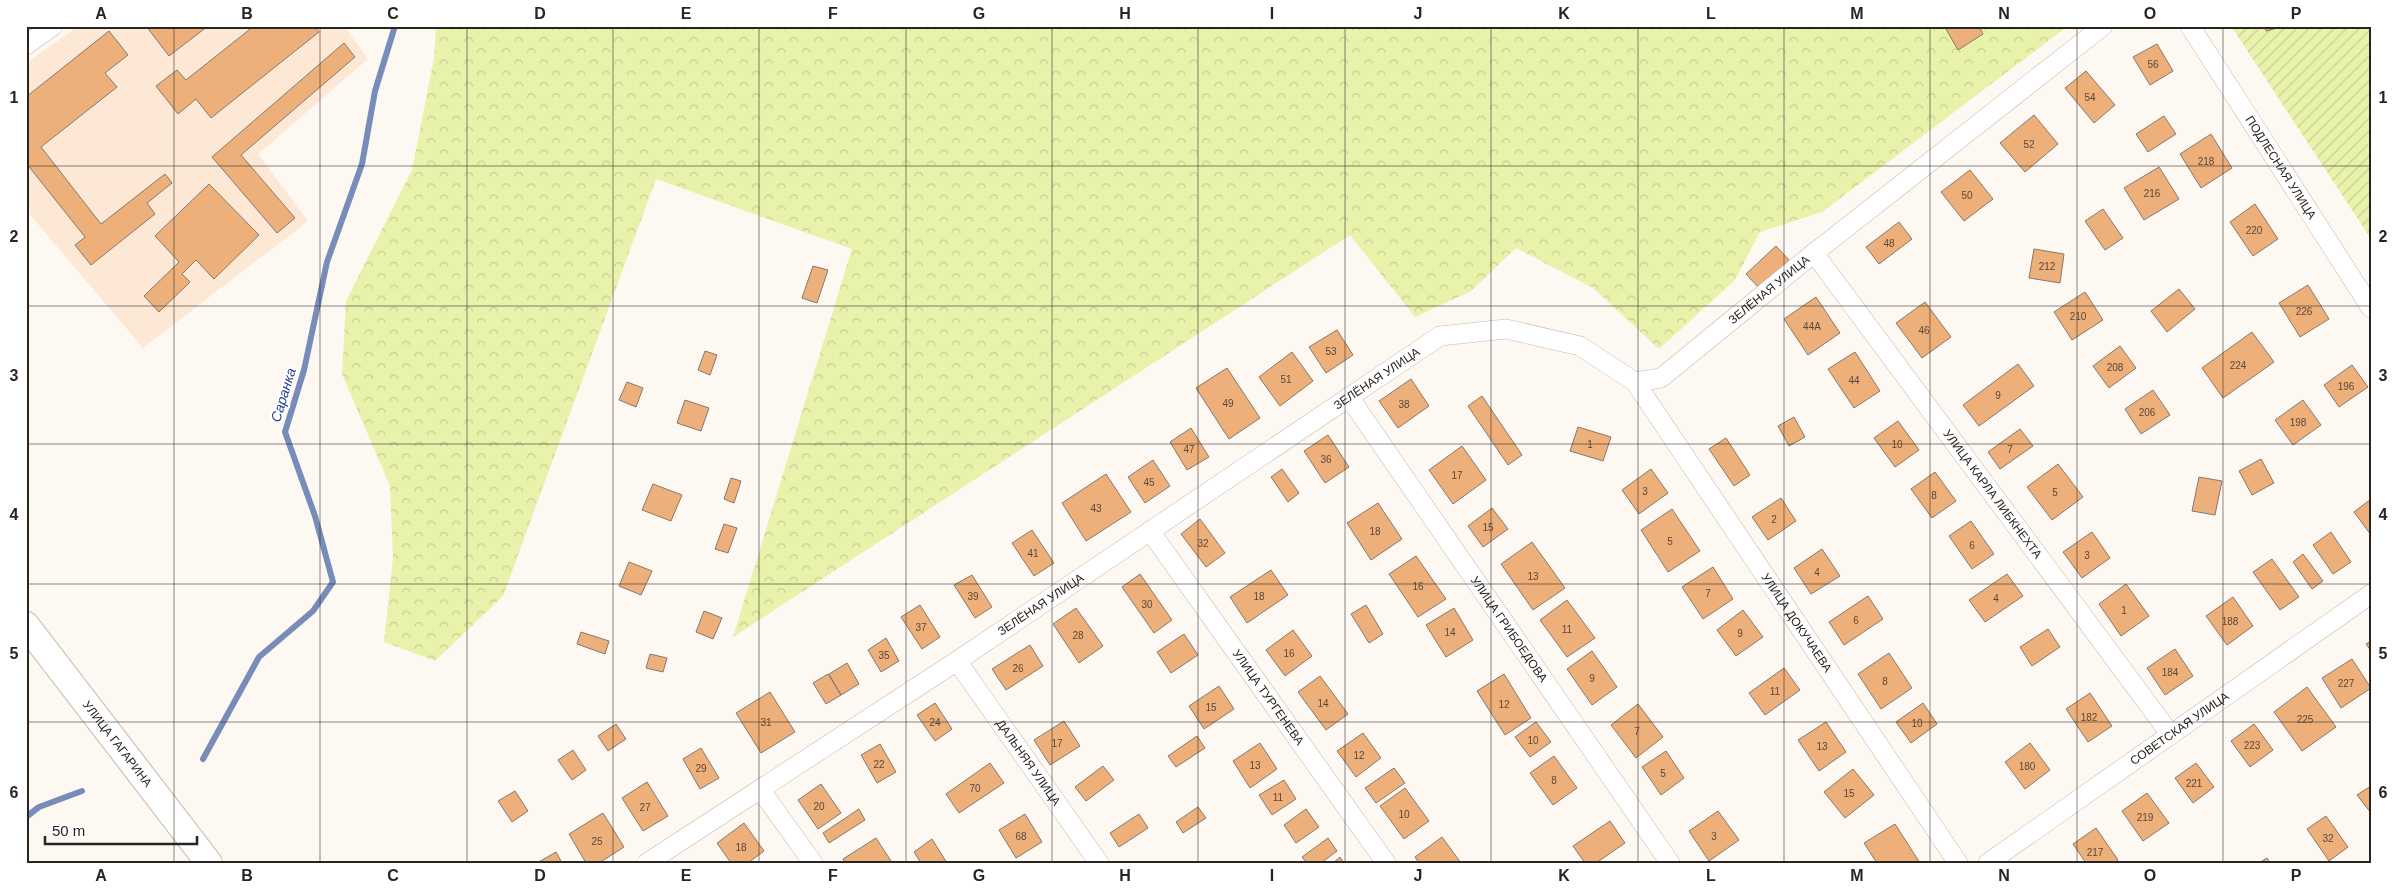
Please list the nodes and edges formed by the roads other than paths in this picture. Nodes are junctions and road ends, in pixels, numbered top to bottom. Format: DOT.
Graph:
graph roads {
  1 [pos="53,26"];
  2 [pos="2103,26"];
  3 [pos="2190,26"];
  4 [pos="26,45"];
  5 [pos="1814,253"];
  6 [pos="2371,308"];
  7 [pos="1635,382"];
  8 [pos="1349,396"];
  9 [pos="1150,531"];
  10 [pos="2371,594"];
  11 [pos="26,625"];
  12 [pos="957,661"];
  13 [pos="2171,735"];
  14 [pos="760,789"];
  15 [pos="209,863"];
  16 [pos="647,863"];
  17 [pos="813,863"];
  18 [pos="1099,863"];
  19 [pos="1386,863"];
  20 [pos="1670,863"];
  21 [pos="1958,863"];
  22 [pos="1988,863"];
  1 -- 4 [label="street"];
  2 -- 5 [label="street, ЗЕЛЁНАЯ УЛИЦА"];
  3 -- 6 [label="street, ПОДЛЕСНАЯ УЛИЦА"];
  5 -- 7 [label="street, ЗЕЛЁНАЯ УЛИЦА"];
  5 -- 13 [label="street, УЛИЦА КАРЛА ЛИБКНЕХТА"];
  7 -- 8 [label="street, ЗЕЛЁНАЯ УЛИЦА"];
  7 -- 21 [label="street, УЛИЦА ДОКУЧАЕВА"];
  8 -- 9 [label="street, ЗЕЛЁНАЯ УЛИЦА"];
  8 -- 20 [label="street, УЛИЦА ГРИБОЕДОВА"];
  9 -- 12 [label="street, ЗЕЛЁНАЯ УЛИЦА"];
  9 -- 19 [label="street, УЛИЦА ТУРГЕНЕВА"];
  10 -- 13 [label="street, СОВЕТСКАЯ УЛИЦА"];
  11 -- 15 [label="main road, УЛИЦА ГАГАРИНА"];
  12 -- 14 [label="street, ЗЕЛЁНАЯ УЛИЦА"];
  12 -- 18 [label="street, ДАЛЬНЯЯ УЛИЦА"];
  13 -- 22 [label="street, СОВЕТСКАЯ УЛИЦА"];
  14 -- 16 [label="street, ЗЕЛЁНАЯ УЛИЦА"];
  14 -- 17 [label="street"];
}
